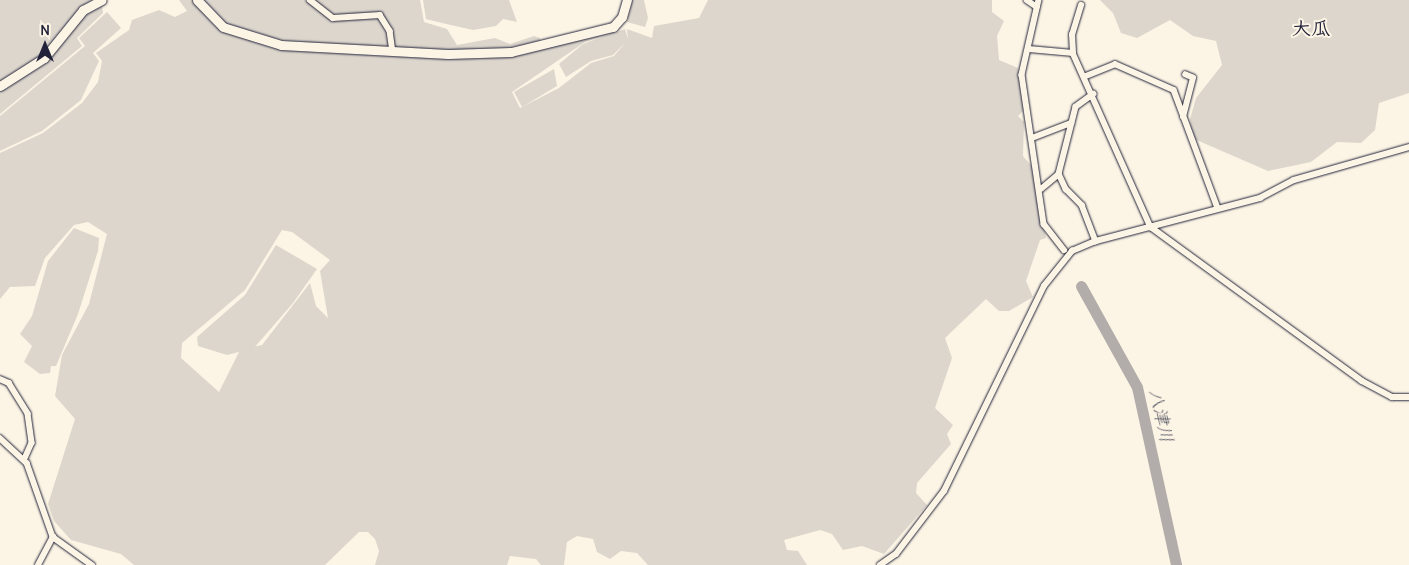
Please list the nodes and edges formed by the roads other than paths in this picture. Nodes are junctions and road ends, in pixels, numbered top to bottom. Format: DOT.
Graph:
graph roads {
  1 [pos="102,0"];
  2 [pos="197,0"];
  3 [pos="310,0"];
  4 [pos="627,0"];
  5 [pos="1027,0"];
  6 [pos="1039,0"];
  7 [pos="1080,5"];
  8 [pos="1037,7"];
  9 [pos="1029,50"];
  10 [pos="393,52"];
  11 [pos="1073,53"];
  12 [pos="1186,75"];
  13 [pos="1086,76"];
  14 [pos="0,86"];
  15 [pos="1094,94"];
  16 [pos="1182,119"];
  17 [pos="1071,122"];
  18 [pos="1032,138"];
  19 [pos="1409,147"];
  20 [pos="1059,174"];
  21 [pos="1041,189"];
  22 [pos="1218,208"];
  23 [pos="1151,227"];
  24 [pos="1096,241"];
  25 [pos="1064,250"];
  26 [pos="0,379"];
  27 [pos="1409,398"];
  28 [pos="0,438"];
  29 [pos="25,459"];
  30 [pos="53,536"];
  31 [pos="38,565"];
  32 [pos="92,565"];
  33 [pos="880,565"];
  1 -- 14 [label="street"];
  2 -- 10 [label="street"];
  3 -- 10 [label="street"];
  4 -- 10 [label="street"];
  5 -- 8 [label="street"];
  6 -- 8 [label="street"];
  7 -- 11 [label="street"];
  8 -- 9 [label="street"];
  9 -- 11 [label="street"];
  9 -- 18 [label="street"];
  11 -- 13 [label="street"];
  12 -- 16 [label="street"];
  13 -- 15 [label="street"];
  13 -- 16 [label="street"];
  15 -- 17 [label="street"];
  15 -- 23 [label="street"];
  16 -- 22 [label="street"];
  17 -- 18 [label="street"];
  17 -- 20 [label="street"];
  18 -- 21 [label="street"];
  19 -- 22 [label="street"];
  20 -- 21 [label="street"];
  20 -- 24 [label="street"];
  21 -- 25 [label="street"];
  22 -- 23 [label="street"];
  23 -- 24 [label="street"];
  23 -- 27 [label="street"];
  24 -- 33 [label="street"];
  26 -- 29 [label="street"];
  28 -- 29 [label="street"];
  29 -- 30 [label="street"];
  30 -- 31 [label="street"];
  30 -- 32 [label="street"];
}
